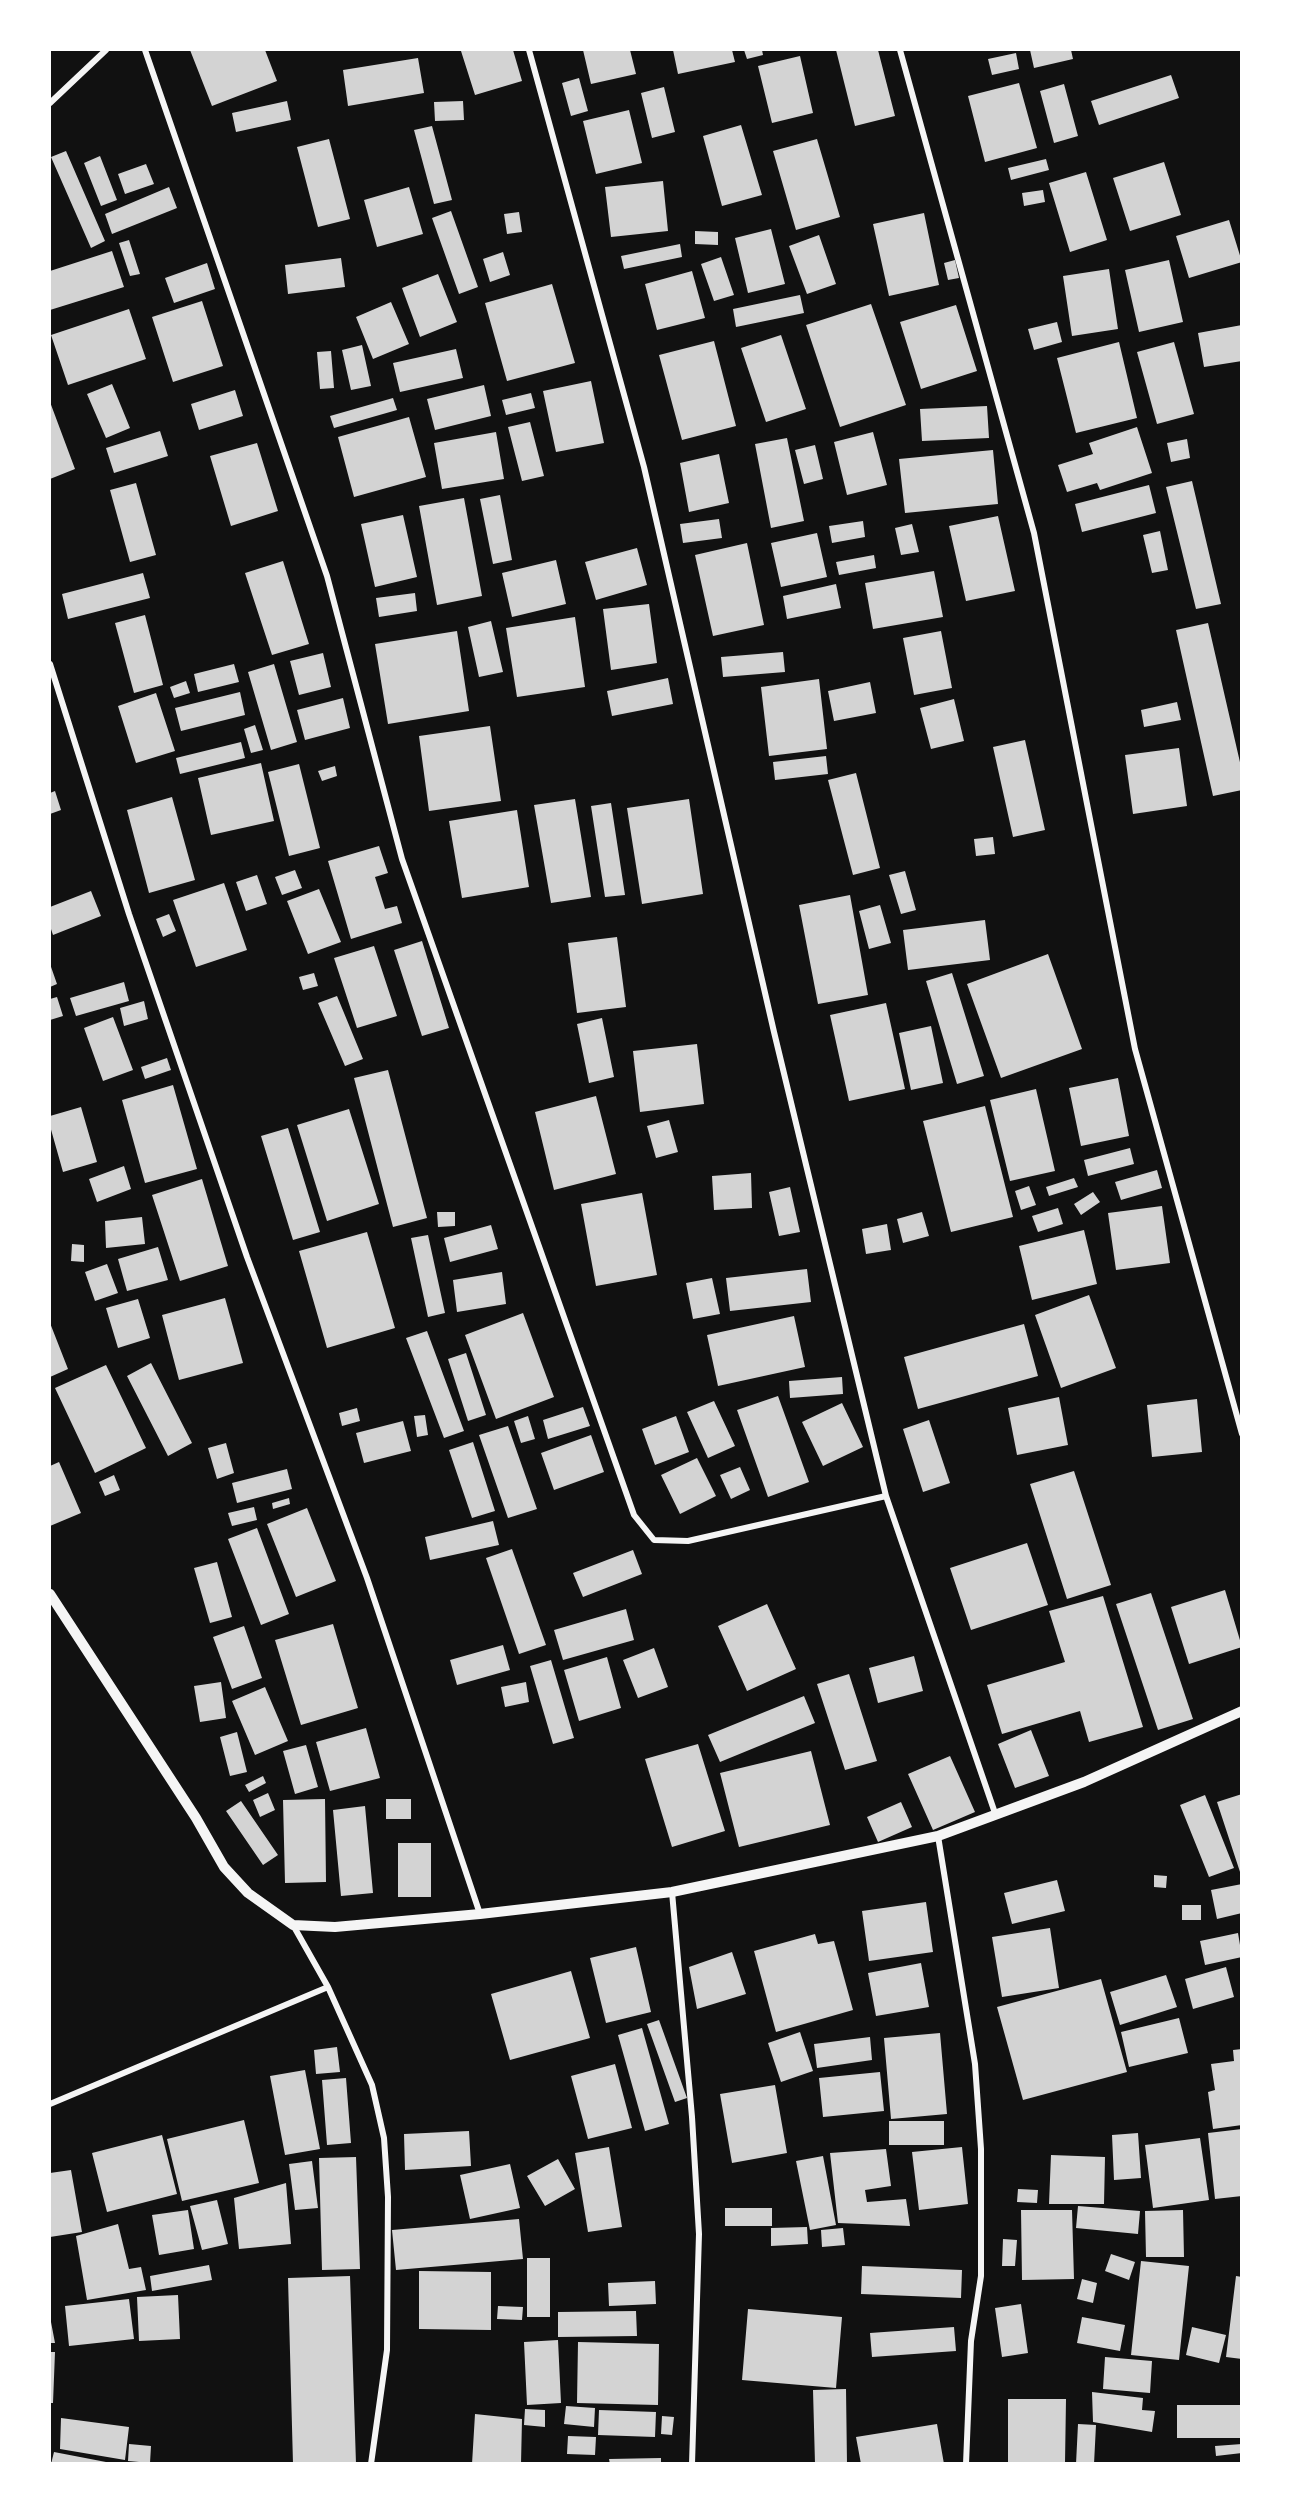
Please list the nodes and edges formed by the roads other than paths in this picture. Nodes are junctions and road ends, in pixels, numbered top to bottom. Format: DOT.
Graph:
graph roads {
  1 [pos="106,50"];
  2 [pos="145,50"];
  3 [pos="529,50"];
  4 [pos="900,50"];
  5 [pos="50,103"];
  6 [pos="50,664"];
  7 [pos="1242,1434"];
  8 [pos="886,1496"];
  9 [pos="50,1594"];
  10 [pos="1242,1711"];
  11 [pos="996,1816"];
  12 [pos="938,1836"];
  13 [pos="672,1892"];
  14 [pos="480,1914"];
  15 [pos="293,1925"];
  16 [pos="328,1987"];
  17 [pos="50,2104"];
  18 [pos="371,2463"];
  19 [pos="692,2463"];
  20 [pos="966,2463"];
  1 -- 5 [label="street"];
  2 -- 8 [label="street"];
  3 -- 8 [label="street"];
  4 -- 7 [label="street"];
  6 -- 14 [label="street"];
  8 -- 11 [label="street"];
  9 -- 15 [label="street"];
  10 -- 11 [label="street"];
  11 -- 12 [label="street"];
  12 -- 13 [label="street"];
  12 -- 20 [label="street"];
  13 -- 14 [label="street"];
  13 -- 19 [label="street"];
  14 -- 15 [label="street"];
  15 -- 16 [label="street"];
  16 -- 17 [label="street"];
  16 -- 18 [label="street"];
}
